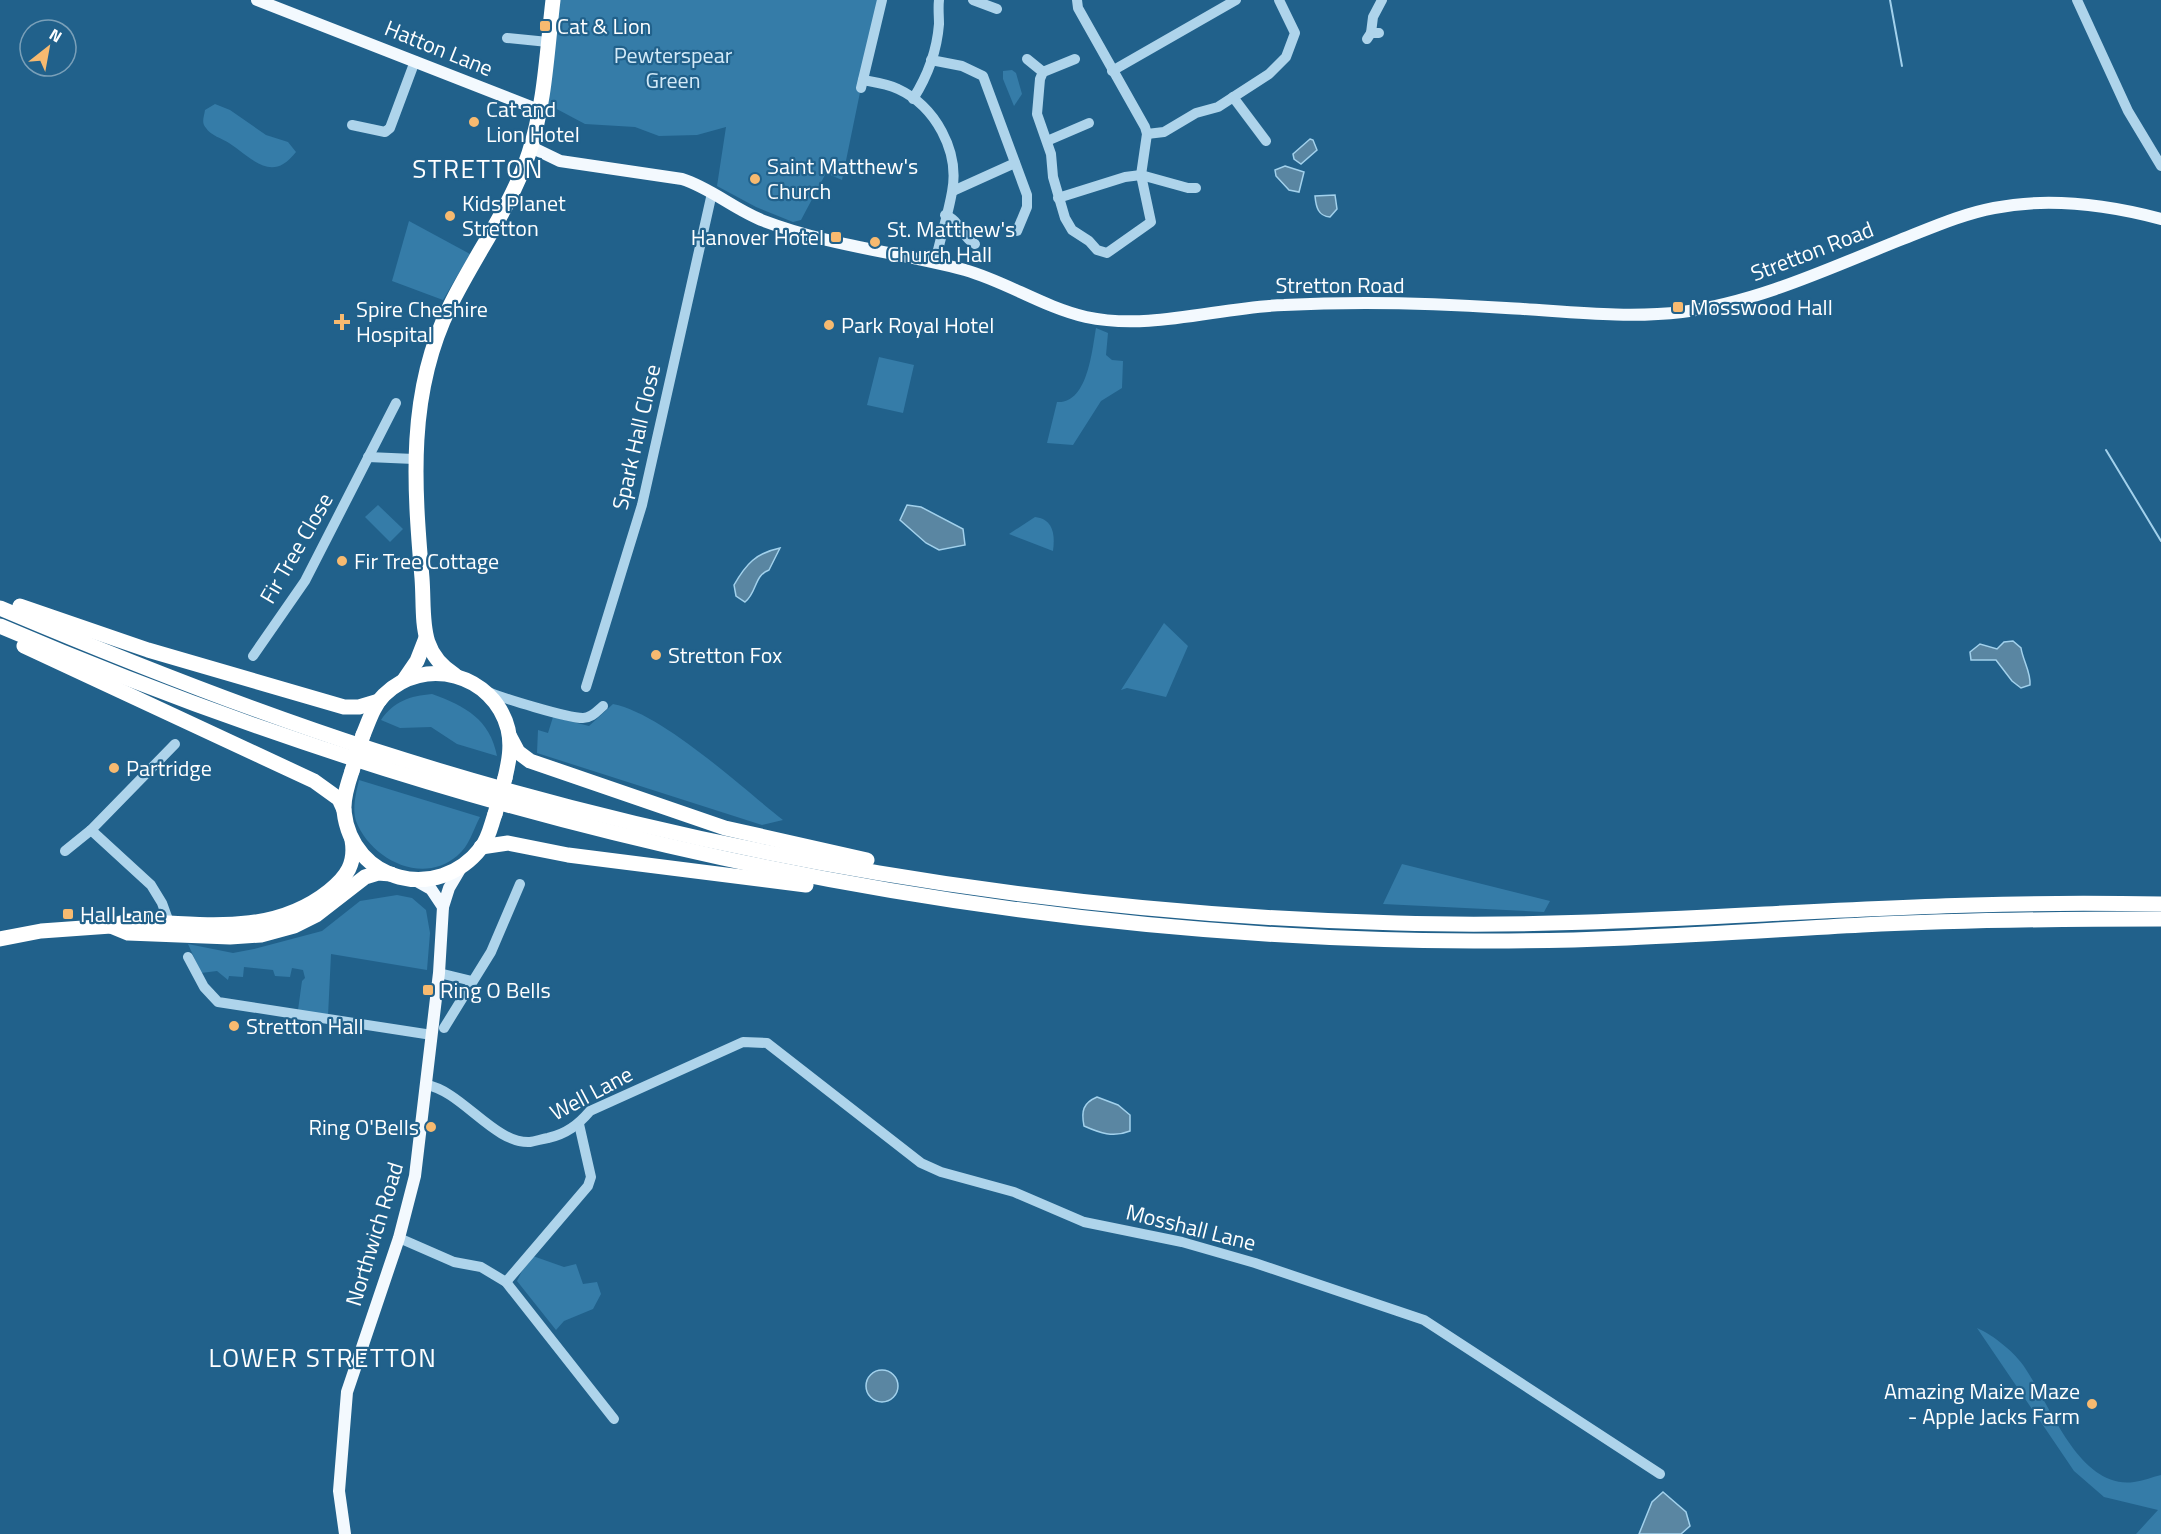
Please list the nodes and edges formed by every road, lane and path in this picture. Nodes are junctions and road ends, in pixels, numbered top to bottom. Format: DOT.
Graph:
graph roads {
  1 [pos="257,0"];
  2 [pos="553,0"];
  3 [pos="882,0"];
  4 [pos="939,0"];
  5 [pos="973,0"];
  6 [pos="1236,0"];
  7 [pos="1279,0"];
  8 [pos="1382,0"];
  9 [pos="2077,0"];
  10 [pos="1078,4"];
  11 [pos="992,5"];
  12 [pos="1372,35"];
  13 [pos="507,38"];
  14 [pos="548,42"];
  15 [pos="1027,59"];
  16 [pos="1075,59"];
  17 [pos="931,60"];
  18 [pos="415,61"];
  19 [pos="1112,71"];
  20 [pos="1043,72"];
  21 [pos="1233,97"];
  22 [pos="913,99"];
  23 [pos="539,110"];
  24 [pos="1089,123"];
  25 [pos="352,125"];
  26 [pos="1147,134"];
  27 [pos="1047,141"];
  28 [pos="1266,141"];
  29 [pos="531,147"];
  30 [pos="1016,163"];
  31 [pos="2161,166"];
  32 [pos="1141,175"];
  33 [pos="953,191"];
  34 [pos="1189,192"];
  35 [pos="712,194"];
  36 [pos="1058,198"];
  37 [pos="945,215"];
  38 [pos="1024,216"];
  39 [pos="2161,219"];
  40 [pos="1035,221"];
  41 [pos="1017,231"];
  42 [pos="975,244"];
  43 [pos="934,263"];
  44 [pos="396,403"];
  45 [pos="368,457"];
  46 [pos="414,459"];
  47 [pos="0,600"];
  48 [pos="0,608"];
  49 [pos="0,626"];
  50 [pos="0,633"];
  51 [pos="426,638"];
  52 [pos="253,656"];
  53 [pos="455,675"];
  54 [pos="404,680"];
  55 [pos="586,687"];
  56 [pos="483,689"];
  57 [pos="372,703"];
  58 [pos="520,703"];
  59 [pos="603,706"];
  60 [pos="505,719"];
  61 [pos="510,737"];
  62 [pos="175,744"];
  63 [pos="341,804"];
  64 [pos="92,830"];
  65 [pos="352,840"];
  66 [pos="481,847"];
  67 [pos="65,851"];
  68 [pos="462,866"];
  69 [pos="390,874"];
  70 [pos="415,880"];
  71 [pos="520,884"];
  72 [pos="972,887"];
  73 [pos="919,895"];
  74 [pos="2161,904"];
  75 [pos="443,907"];
  76 [pos="2161,919"];
  77 [pos="167,922"];
  78 [pos="111,926"];
  79 [pos="176,935"];
  80 [pos="0,939"];
  81 [pos="188,957"];
  82 [pos="438,974"];
  83 [pos="472,981"];
  84 [pos="444,1028"];
  85 [pos="432,1035"];
  86 [pos="714,1057"];
  87 [pos="426,1085"];
  88 [pos="579,1124"];
  89 [pos="399,1238"];
  90 [pos="506,1282"];
  91 [pos="614,1419"];
  92 [pos="1660,1473"];
  93 [pos="345,1534"];
  1 -- 18 [label="main road, Hatton Lane"];
  2 -- 14 [label="highway"];
  3 -- 22 [label="street"];
  4 -- 17 [label="street"];
  5 -- 11 [label="street"];
  6 -- 19 [label="street"];
  7 -- 21 [label="street"];
  8 -- 12 [label="street"];
  9 -- 31 [label="street"];
  10 -- 19 [label="street"];
  13 -- 14 [label="street"];
  14 -- 23 [label="highway"];
  15 -- 20 [label="street"];
  16 -- 20 [label="street"];
  17 -- 22 [label="street"];
  17 -- 30 [label="street"];
  18 -- 23 [label="main road, Hatton Lane"];
  18 -- 25 [label="street"];
  19 -- 26 [label="street"];
  20 -- 27 [label="street"];
  21 -- 26 [label="street"];
  21 -- 28 [label="street"];
  22 -- 33 [label="street"];
  23 -- 29 [label="highway"];
  24 -- 27 [label="street"];
  26 -- 32 [label="street"];
  27 -- 36 [label="street"];
  29 -- 35 [label="main road, Stretton Road"];
  29 -- 46 [label="highway"];
  30 -- 33 [label="street"];
  30 -- 38 [label="street"];
  32 -- 34 [label="street"];
  32 -- 36 [label="street"];
  32 -- 36 [label="street"];
  33 -- 37 [label="street"];
  35 -- 43 [label="main road, Stretton Road"];
  35 -- 55 [label="street, Spark Hall Close"];
  37 -- 42 [label="street"];
  37 -- 43 [label="street"];
  38 -- 40 [label="street"];
  38 -- 41 [label="street"];
  39 -- 43 [label="main road, Stretton Road"];
  44 -- 45 [label="street, Fir Tree Close"];
  45 -- 46 [label="street"];
  45 -- 52 [label="street, Fir Tree Close"];
  46 -- 51 [label="highway"];
  47 -- 57 [label="highway"];
  48 -- 72 [label="highway"];
  49 -- 73 [label="highway"];
  50 -- 63 [label="highway"];
  51 -- 53 [label="highway"];
  51 -- 54 [label="highway"];
  53 -- 54 [label="highway"];
  53 -- 56 [label="highway"];
  54 -- 57 [label="highway"];
  56 -- 58 [label="street"];
  56 -- 60 [label="highway"];
  57 -- 63 [label="highway, bridge"];
  58 -- 59 [label="street"];
  58 -- 60 [label="street"];
  60 -- 61 [label="highway"];
  61 -- 66 [label="highway, bridge"];
  61 -- 72 [label="highway"];
  62 -- 64 [label="street"];
  63 -- 65 [label="highway"];
  64 -- 67 [label="street"];
  64 -- 77 [label="street"];
  65 -- 69 [label="highway"];
  65 -- 77 [label="highway"];
  66 -- 68 [label="highway"];
  66 -- 73 [label="highway"];
  68 -- 70 [label="highway"];
  68 -- 75 [label="main road, Northwich Road"];
  69 -- 70 [label="highway"];
  69 -- 79 [label="highway"];
  70 -- 75 [label="main road"];
  71 -- 83 [label="street"];
  72 -- 74 [label="highway"];
  73 -- 76 [label="highway"];
  75 -- 82 [label="main road, Northwich Road"];
  77 -- 78 [label="highway"];
  77 -- 79 [label="street"];
  78 -- 79 [label="highway"];
  78 -- 80 [label="highway"];
  81 -- 85 [label="street"];
  82 -- 83 [label="street"];
  82 -- 85 [label="main road, Northwich Road"];
  83 -- 84 [label="street"];
  85 -- 87 [label="main road, Northwich Road"];
  86 -- 88 [label="street, Well Lane"];
  86 -- 92 [label="street, Mosshall Lane"];
  87 -- 88 [label="street, Well Lane"];
  87 -- 89 [label="main road, Northwich Road"];
  88 -- 90 [label="street"];
  89 -- 90 [label="street"];
  89 -- 93 [label="main road, Northwich Road"];
  90 -- 91 [label="street"];
}
